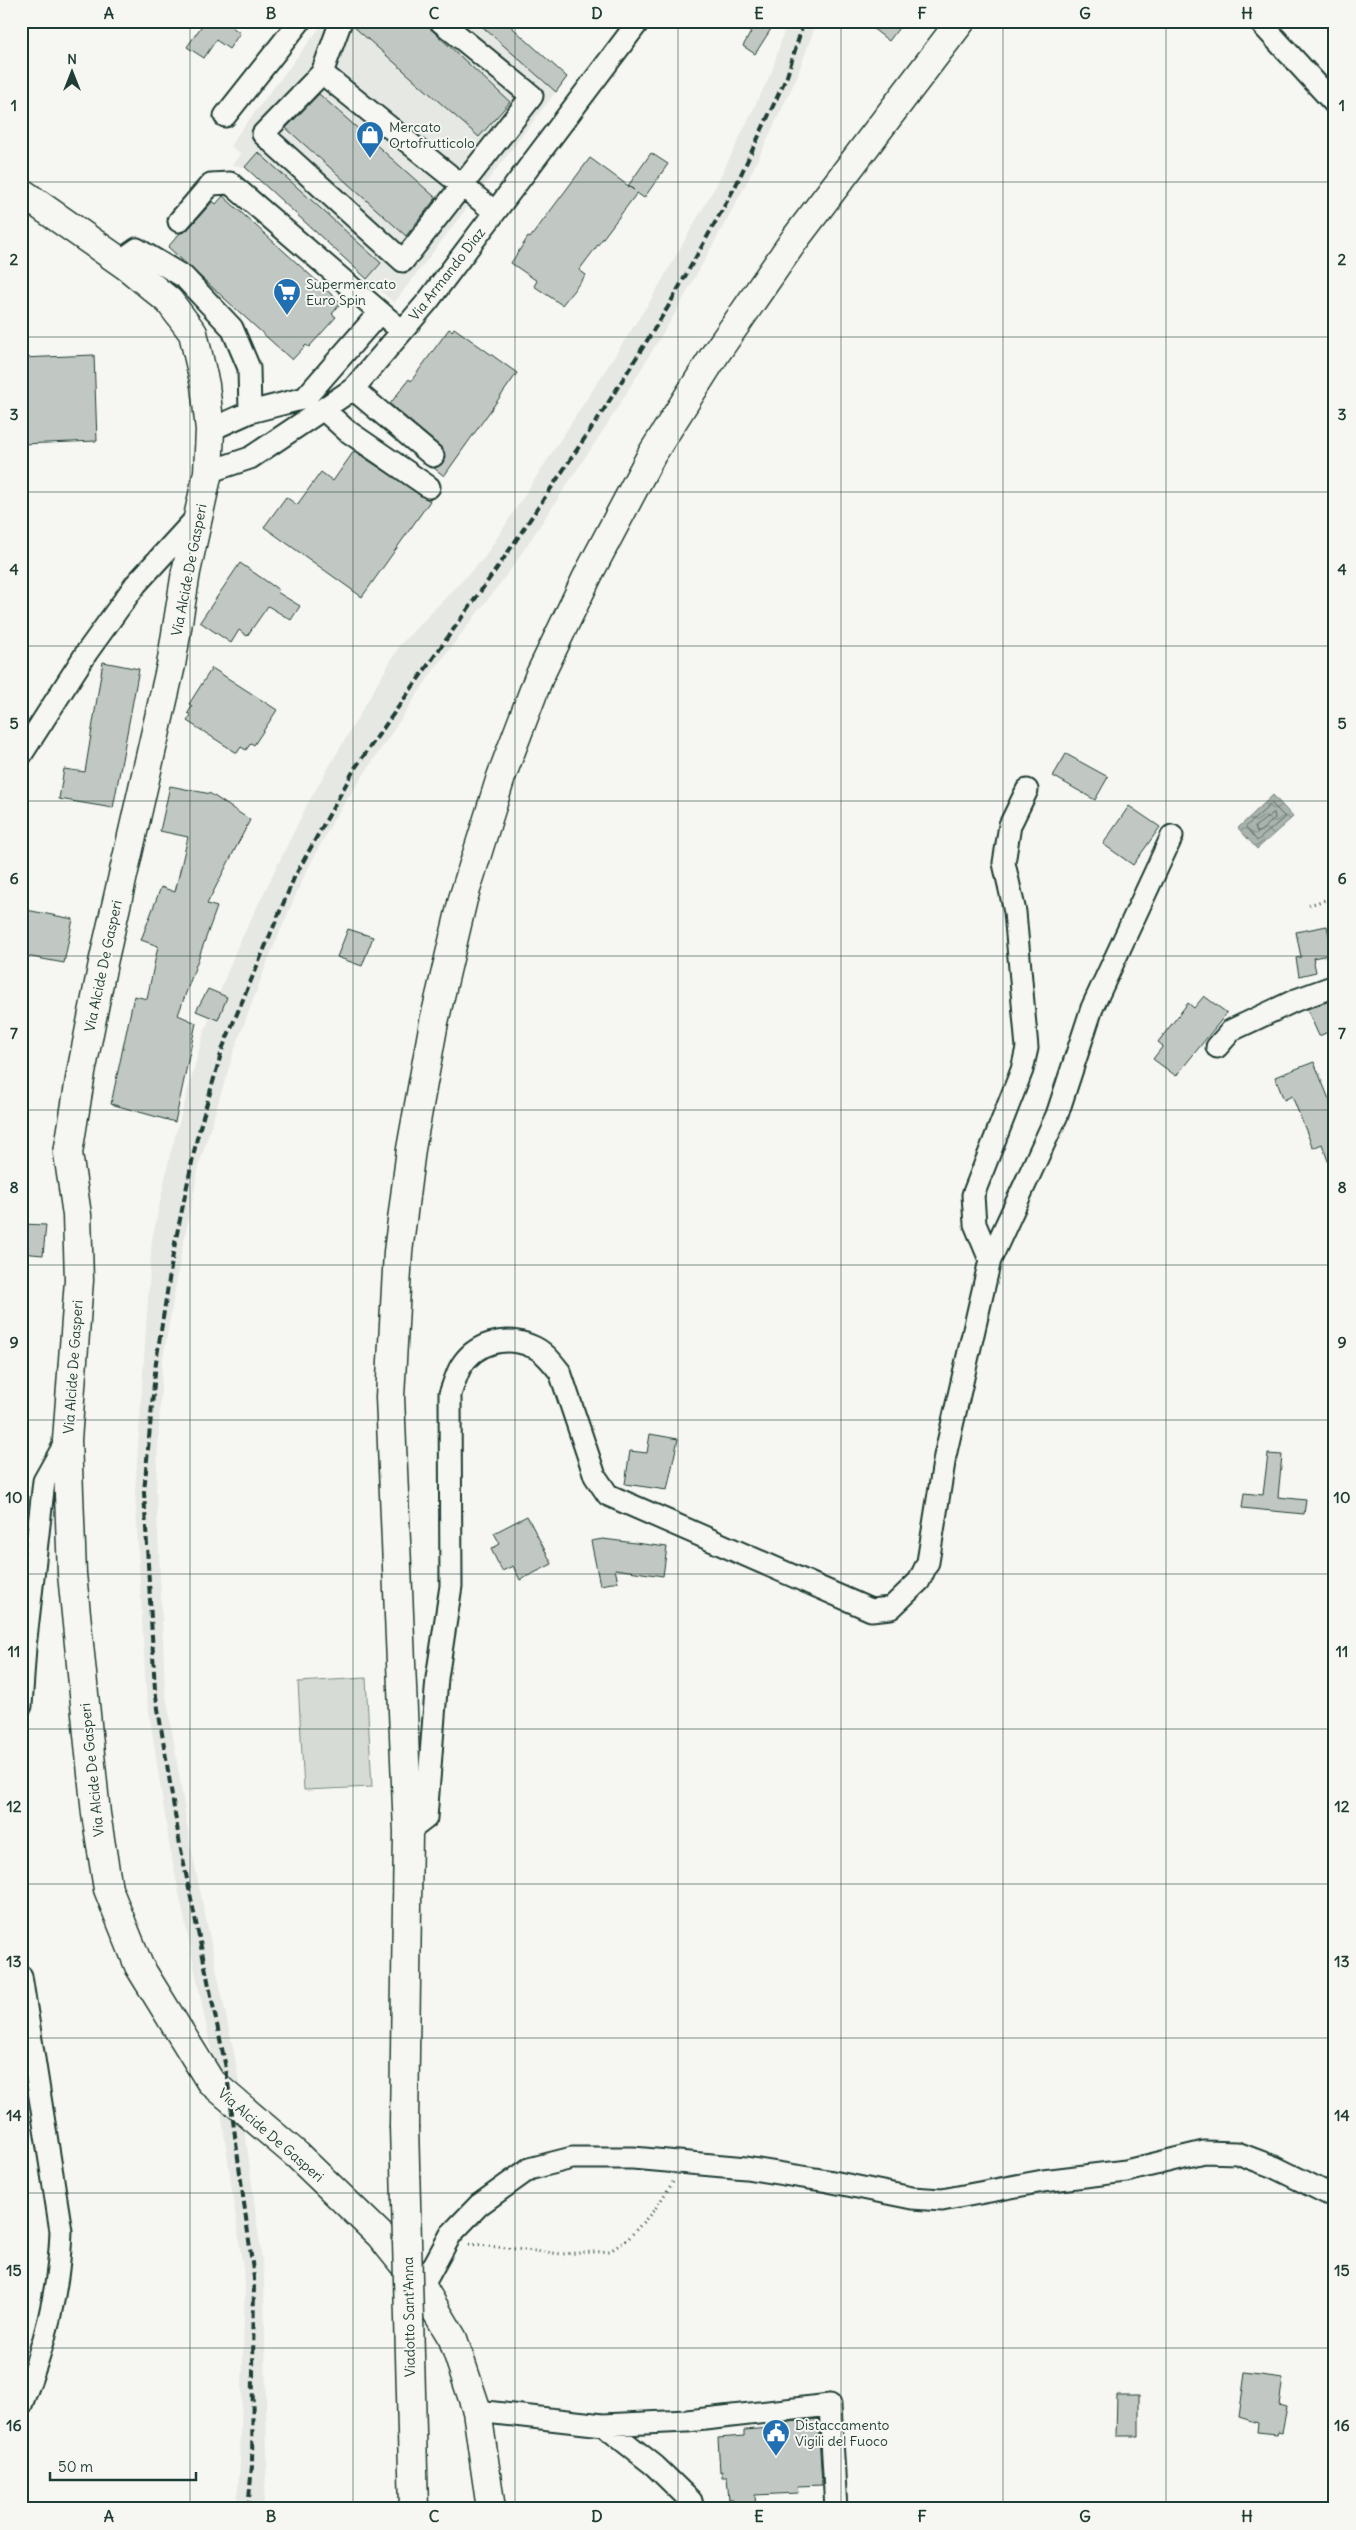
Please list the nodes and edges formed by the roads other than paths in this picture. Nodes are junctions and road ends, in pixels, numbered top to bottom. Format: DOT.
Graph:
graph roads {
  1 [pos="300,21"];
  2 [pos="341,21"];
  3 [pos="440,21"];
  4 [pos="639,21"];
  5 [pos="961,21"];
  6 [pos="1259,21"];
  7 [pos="322,73"];
  8 [pos="1335,104"];
  9 [pos="225,116"];
  10 [pos="463,185"];
  11 [pos="21,192"];
  12 [pos="495,212"];
  13 [pos="179,221"];
  14 [pos="120,261"];
  15 [pos="380,312"];
  16 [pos="402,331"];
  17 [pos="353,389"];
  18 [pos="323,409"];
  19 [pos="250,412"];
  20 [pos="210,430"];
  21 [pos="433,456"];
  22 [pos="208,472"];
  23 [pos="429,487"];
  24 [pos="200,514"];
  25 [pos="21,755"];
  26 [pos="1027,790"];
  27 [pos="1172,836"];
  28 [pos="1335,986"];
  29 [pos="1217,1047"];
  30 [pos="990,1260"];
  31 [pos="67,1440"];
  32 [pos="21,1706"];
  33 [pos="408,1832"];
  34 [pos="21,1976"];
  35 [pos="1335,2197"];
  36 [pos="422,2287"];
  37 [pos="21,2404"];
  38 [pos="477,2411"];
  39 [pos="603,2425"];
  40 [pos="414,2509"];
  41 [pos="491,2509"];
  42 [pos="694,2509"];
  43 [pos="836,2509"];
  1 -- 9 [label="street"];
  2 -- 7 [label="street"];
  3 -- 10 [label="street"];
  4 -- 12 [label="street, Via Armando Diaz"];
  5 -- 33 [label="main road, Viadotto Sant'Anna"];
  6 -- 8 [label="street"];
  7 -- 10 [label="street"];
  7 -- 10 [label="street"];
  10 -- 12 [label="street"];
  11 -- 14 [label="main road, Via Alcide De Gasperi"];
  12 -- 16 [label="street, Via Armando Diaz"];
  13 -- 15 [label="street"];
  14 -- 19 [label="street"];
  14 -- 20 [label="main road, Via Alcide De Gasperi"];
  15 -- 16 [label="street"];
  15 -- 19 [label="street"];
  16 -- 17 [label="street, Via Armando Diaz"];
  17 -- 18 [label="street, Via Armando Diaz"];
  17 -- 21 [label="street"];
  18 -- 22 [label="street, Via Armando Diaz"];
  18 -- 23 [label="street"];
  19 -- 20 [label="street"];
  20 -- 22 [label="main road, Via Alcide De Gasperi"];
  22 -- 24 [label="main road, Via Alcide De Gasperi"];
  24 -- 25 [label="street"];
  24 -- 31 [label="main road, Via Alcide De Gasperi"];
  26 -- 30 [label="street"];
  27 -- 30 [label="street"];
  28 -- 29 [label="street"];
  30 -- 33 [label="street"];
  31 -- 32 [label="street"];
  31 -- 36 [label="main road, Via Alcide De Gasperi"];
  33 -- 40 [label="main road, Viadotto Sant'Anna, bridge"];
  34 -- 37 [label="street"];
  35 -- 36 [label="street"];
  36 -- 38 [label="main road, Via Alcide De Gasperi"];
  38 -- 39 [label="street"];
  38 -- 41 [label="main road, Via Alcide De Gasperi"];
  39 -- 42 [label="street"];
  39 -- 43 [label="street"];
}
